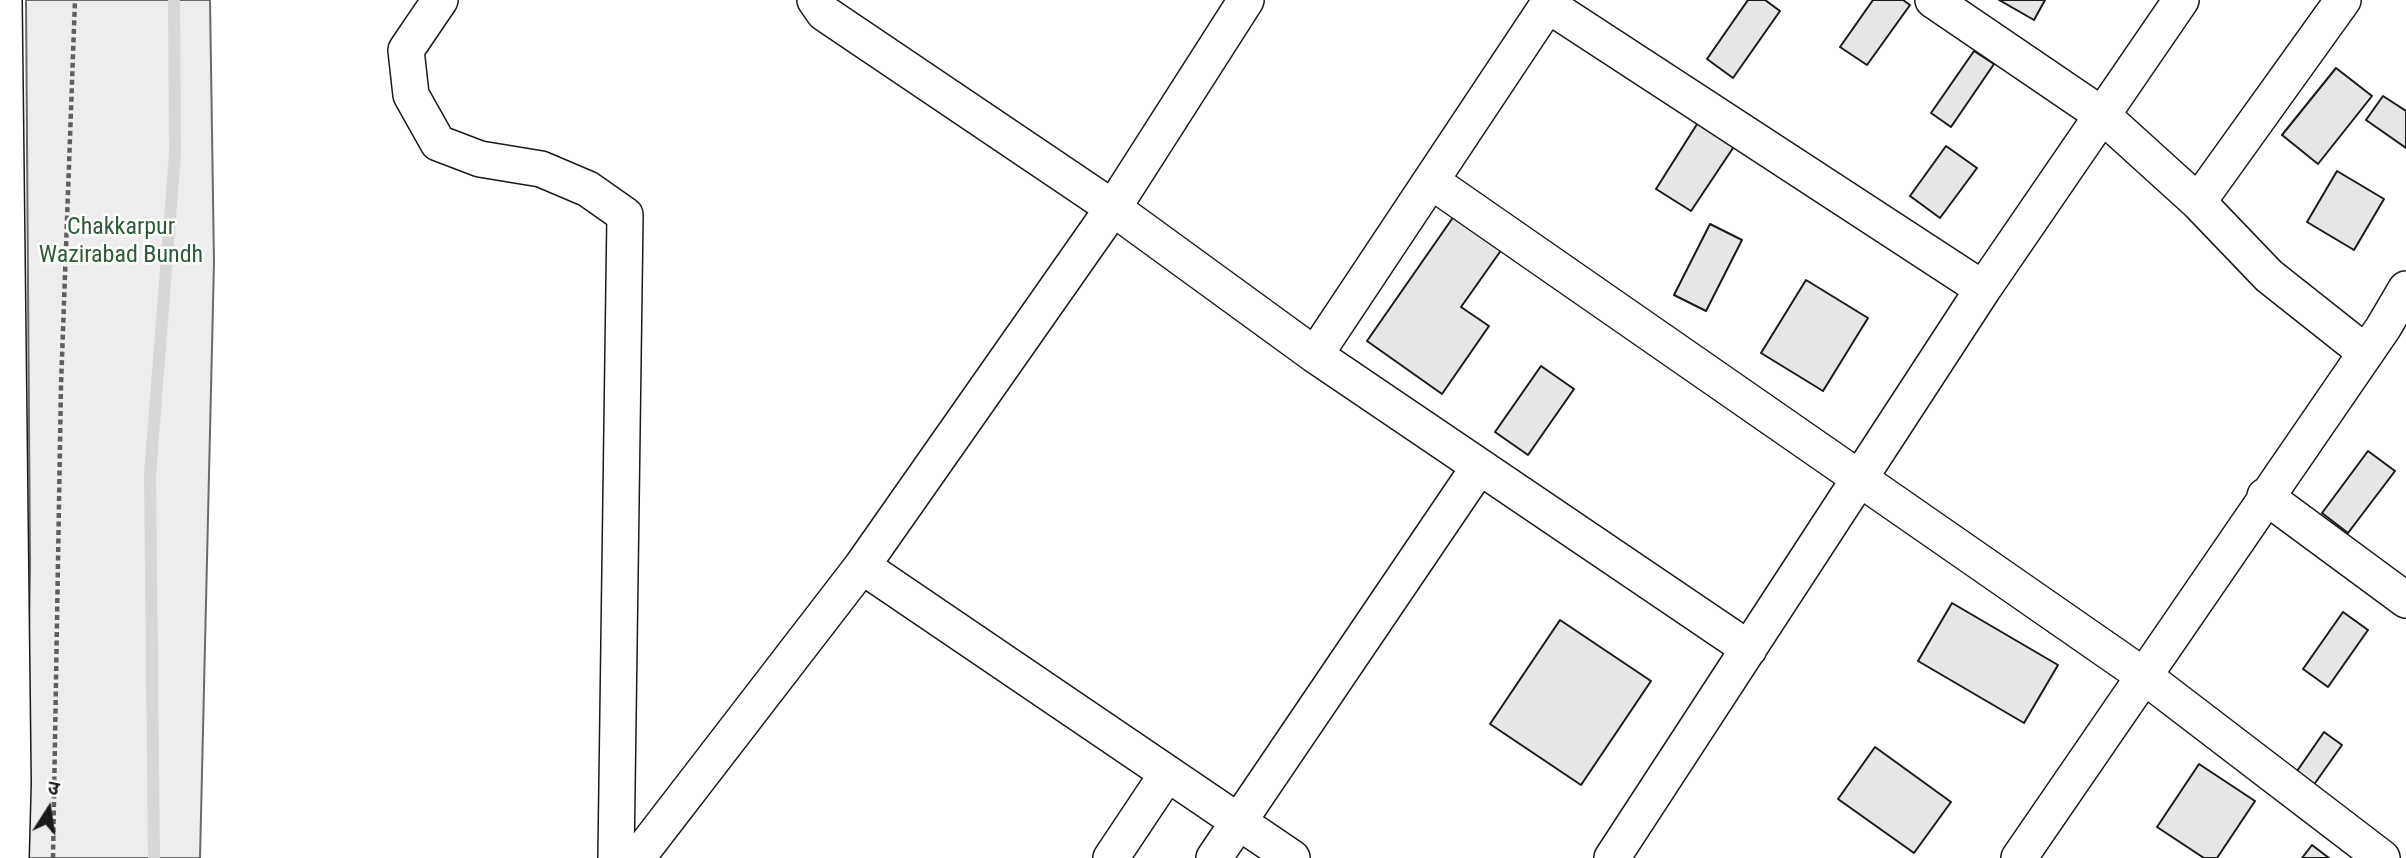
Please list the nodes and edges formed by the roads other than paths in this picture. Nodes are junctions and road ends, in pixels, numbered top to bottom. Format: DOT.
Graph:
graph roads {
  1 [pos="4,0"];
  2 [pos="440,0"];
  3 [pos="815,0"];
  4 [pos="1246,0"];
  5 [pos="1933,0"];
  6 [pos="2181,0"];
  7 [pos="2343,0"];
  8 [pos="1549,3"];
  9 [pos="2102,115"];
  10 [pos="2,117"];
  11 [pos="1431,181"];
  12 [pos="2198,202"];
  13 [pos="1113,208"];
  14 [pos="1983,289"];
  15 [pos="2406,289"];
  16 [pos="2385,342"];
  17 [pos="1315,355"];
  18 [pos="1479,467"];
  19 [pos="1860,479"];
  20 [pos="2264,496"];
  21 [pos="862,566"];
  22 [pos="2406,600"];
  23 [pos="1749,649"];
  24 [pos="2144,676"];
  25 [pos="6,742"];
  26 [pos="1167,774"];
  27 [pos="6,790"];
  28 [pos="1237,821"];
  29 [pos="10,858"];
  30 [pos="617,858"];
  31 [pos="636,858"];
  32 [pos="1111,858"];
  33 [pos="1214,858"];
  34 [pos="1292,858"];
  35 [pos="1612,858"];
  36 [pos="2019,858"];
  37 [pos="2382,858"];
  1 -- 10 [label="street"];
  2 -- 30 [label="street"];
  3 -- 13 [label="street"];
  4 -- 13 [label="street"];
  5 -- 9 [label="street"];
  6 -- 9 [label="street"];
  7 -- 12 [label="street"];
  8 -- 11 [label="street"];
  8 -- 14 [label="street"];
  9 -- 12 [label="street"];
  9 -- 14 [label="street"];
  10 -- 25 [label="street"];
  11 -- 17 [label="street"];
  11 -- 19 [label="street"];
  12 -- 16 [label="street"];
  13 -- 17 [label="street"];
  13 -- 21 [label="street"];
  14 -- 19 [label="street"];
  15 -- 16 [label="street"];
  16 -- 20 [label="street"];
  17 -- 18 [label="street"];
  18 -- 23 [label="street"];
  18 -- 28 [label="street"];
  19 -- 23 [label="street"];
  19 -- 24 [label="street"];
  20 -- 22 [label="street"];
  20 -- 24 [label="street"];
  21 -- 26 [label="street"];
  21 -- 31 [label="street"];
  23 -- 35 [label="street"];
  24 -- 36 [label="street"];
  24 -- 37 [label="street"];
  25 -- 27 [label="street"];
  26 -- 28 [label="street"];
  26 -- 32 [label="street"];
  27 -- 29 [label="street"];
  28 -- 33 [label="street"];
  28 -- 34 [label="street"];
}
